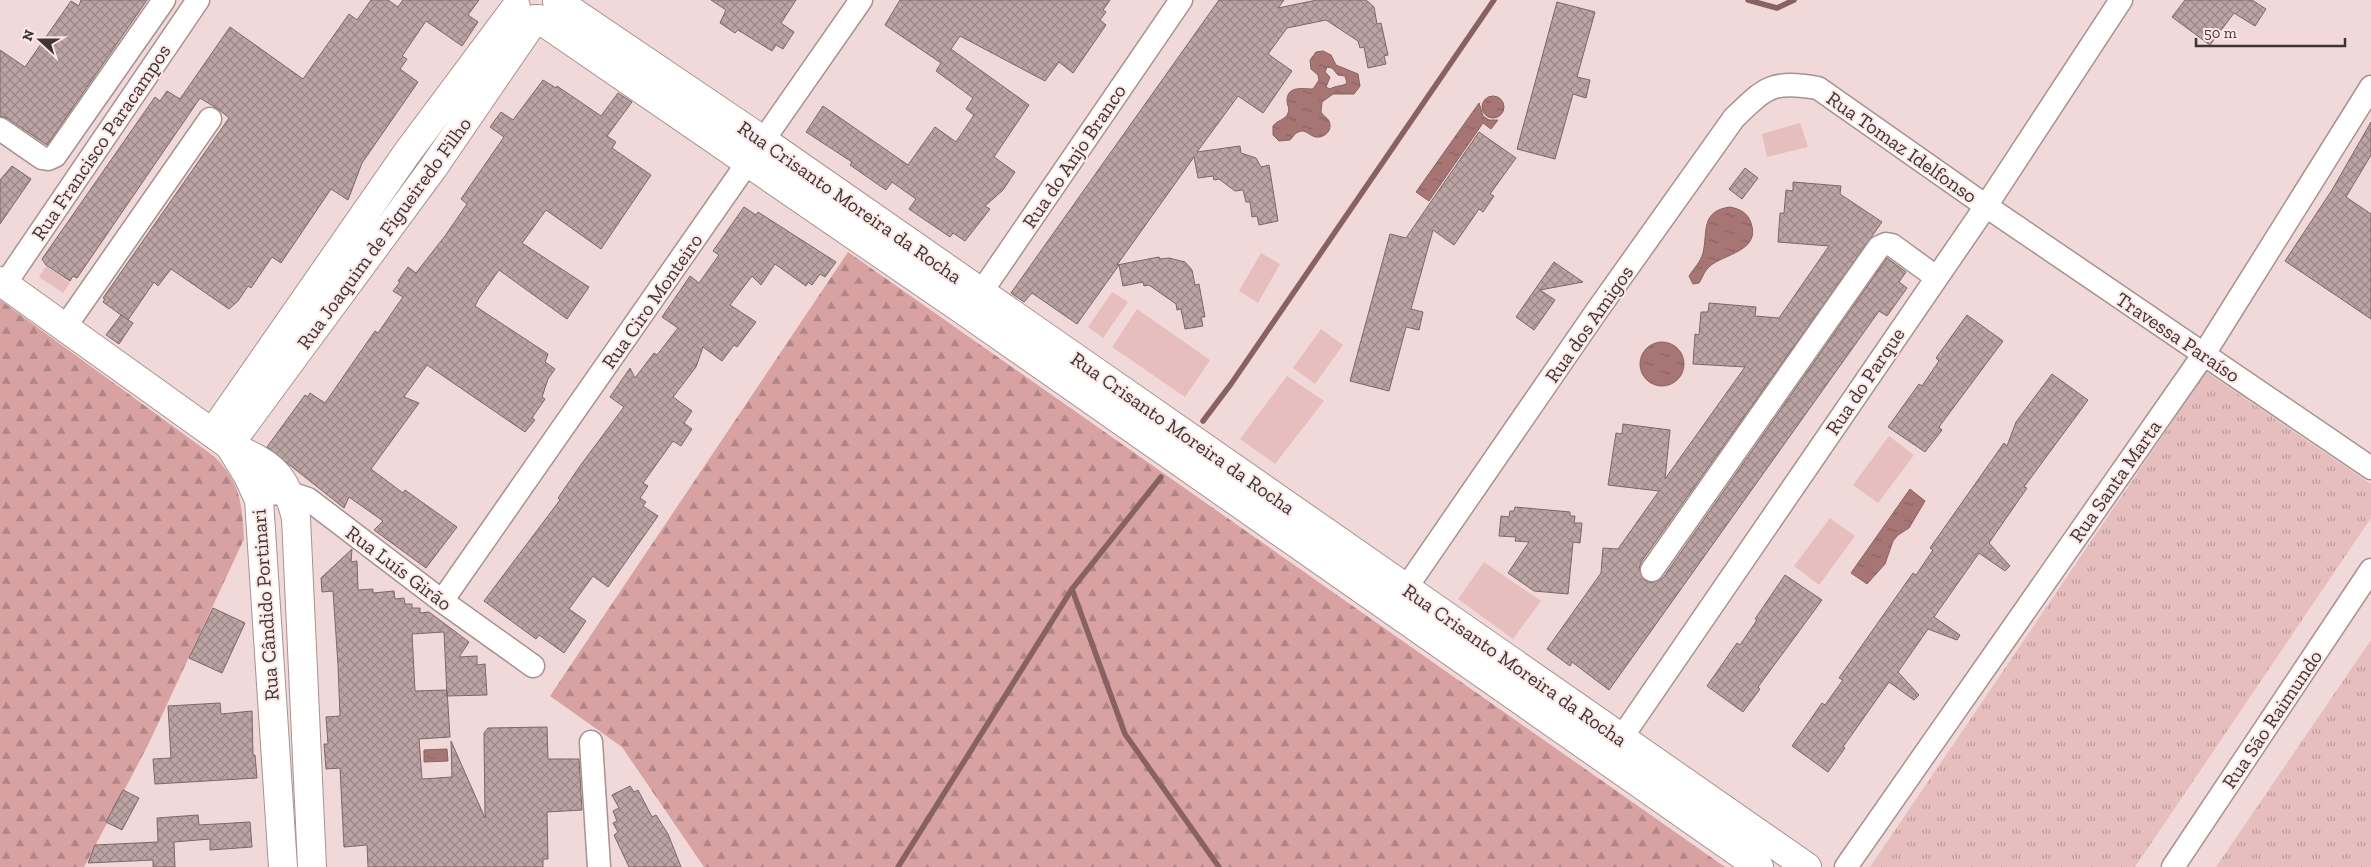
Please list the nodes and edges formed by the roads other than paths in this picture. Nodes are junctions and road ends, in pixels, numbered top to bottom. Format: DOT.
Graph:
graph roads {
  1 [pos="164,0"];
  2 [pos="198,0"];
  3 [pos="861,0"];
  4 [pos="1181,0"];
  5 [pos="2121,0"];
  6 [pos="530,6"];
  7 [pos="2371,86"];
  8 [pos="1818,88"];
  9 [pos="210,119"];
  10 [pos="0,129"];
  11 [pos="764,141"];
  12 [pos="747,164"];
  13 [pos="1986,206"];
  14 [pos="1936,277"];
  15 [pos="2,283"];
  16 [pos="974,303"];
  17 [pos="65,327"];
  18 [pos="2204,354"];
  19 [pos="221,438"];
  20 [pos="2371,468"];
  21 [pos="290,493"];
  22 [pos="257,494"];
  23 [pos="1652,570"];
  24 [pos="2371,570"];
  25 [pos="1398,600"];
  26 [pos="442,601"];
  27 [pos="534,666"];
  28 [pos="591,742"];
  29 [pos="1614,749"];
  30 [pos="283,867"];
  31 [pos="312,867"];
  32 [pos="599,867"];
  33 [pos="1759,867"];
  34 [pos="1807,867"];
  35 [pos="1846,867"];
  36 [pos="2173,867"];
  1 -- 10 [label="street"];
  2 -- 15 [label="street, Rua Francisco Paracampos"];
  3 -- 11 [label="street, Rua Ciro Monteiro"];
  4 -- 16 [label="street, Rua do Anjo Branco"];
  5 -- 13 [label="street, Rua do Parque"];
  6 -- 11 [label="main road, Rua Crisanto Moreira da Rocha"];
  6 -- 12 [label="main road, Rua Crisanto Moreira da Rocha"];
  6 -- 19 [label="main road, Rua Joaquim de Figueiredo Filho"];
  7 -- 18 [label="street, Rua Santa Marta"];
  8 -- 13 [label="street, Rua Tomaz Idelfonso"];
  8 -- 25 [label="street, Rua dos Amigos"];
  9 -- 17 [label="street"];
  11 -- 12 [label="street, Rua Ciro Monteiro"];
  11 -- 16 [label="main road, Rua Crisanto Moreira da Rocha"];
  12 -- 16 [label="main road, Rua Crisanto Moreira da Rocha"];
  12 -- 26 [label="street, Rua Ciro Monteiro"];
  13 -- 14 [label="street, Rua do Parque"];
  13 -- 18 [label="street, Travessa Paraíso"];
  14 -- 23 [label="street"];
  14 -- 29 [label="street, Rua do Parque"];
  15 -- 17 [label="main road"];
  16 -- 25 [label="main road, Rua Crisanto Moreira da Rocha"];
  17 -- 19 [label="main road"];
  18 -- 20 [label="street, Travessa Paraíso"];
  18 -- 35 [label="street, Rua Santa Marta"];
  19 -- 21 [label="main road, Rua Cândido Portinari"];
  19 -- 22 [label="main road, Rua Cândido Portinari"];
  21 -- 22 [label="street, Rua Luís Girão"];
  21 -- 26 [label="street, Rua Luís Girão"];
  21 -- 31 [label="main road, Rua Cândido Portinari"];
  22 -- 30 [label="main road, Rua Cândido Portinari"];
  24 -- 36 [label="street, Rua São Raimundo"];
  25 -- 29 [label="main road, Rua Crisanto Moreira da Rocha"];
  26 -- 27 [label="street, Rua Luís Girão"];
  28 -- 32 [label="street"];
  29 -- 33 [label="main road, Rua Crisanto Moreira da Rocha"];
  29 -- 34 [label="main road, Rua Crisanto Moreira da Rocha"];
}
